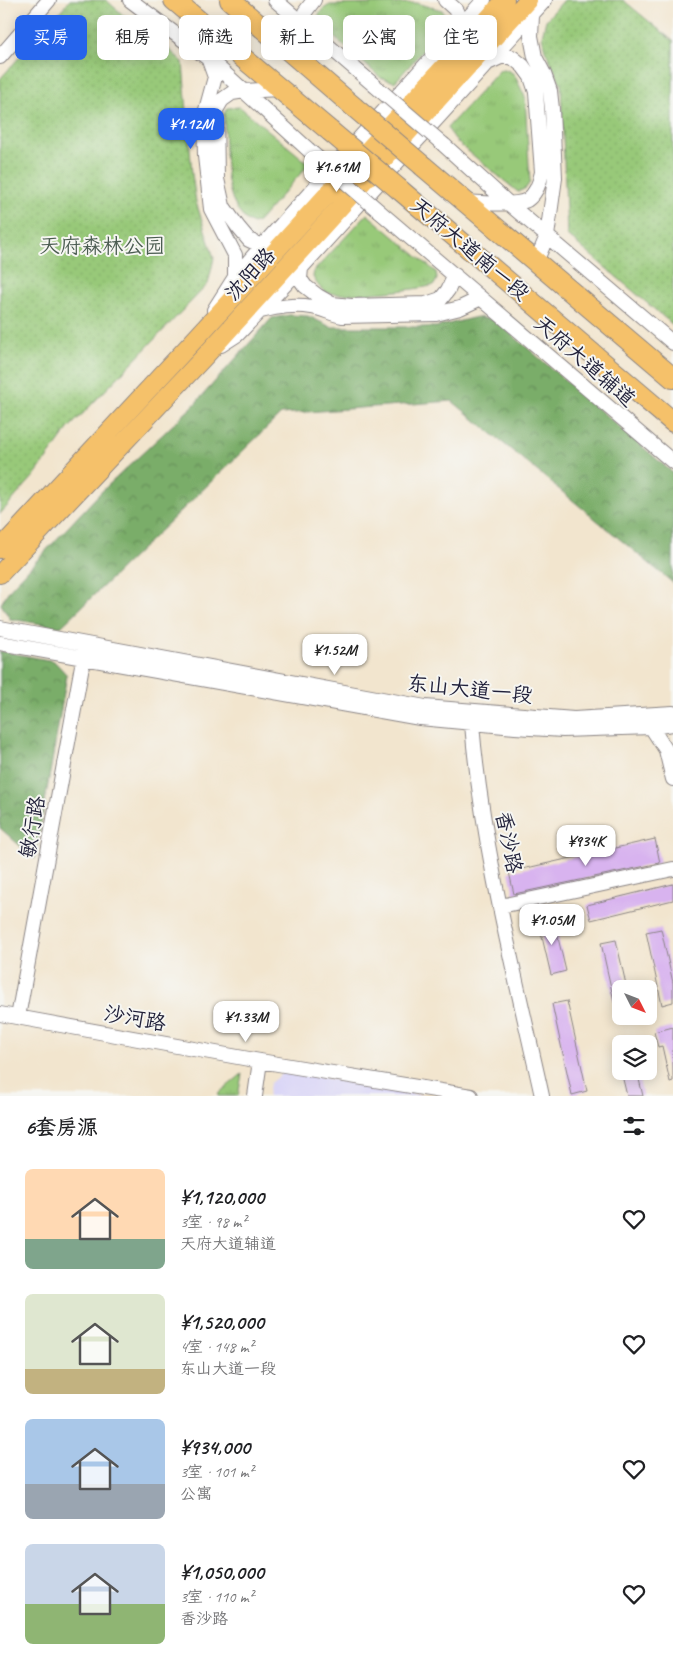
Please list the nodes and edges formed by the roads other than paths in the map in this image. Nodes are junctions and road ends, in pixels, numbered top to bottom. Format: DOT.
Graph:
graph roads {
  1 [pos="49,0"];
  2 [pos="130,0"];
  3 [pos="174,0"];
  4 [pos="230,0"];
  5 [pos="275,0"];
  6 [pos="314,0"];
  7 [pos="445,0"];
  8 [pos="484,0"];
  9 [pos="505,0"];
  10 [pos="545,0"];
  11 [pos="530,8"];
  12 [pos="192,15"];
  13 [pos="292,15"];
  14 [pos="305,15"];
  15 [pos="460,15"];
  16 [pos="471,15"];
  17 [pos="179,37"];
  18 [pos="333,50"];
  19 [pos="0,57"];
  20 [pos="210,60"];
  21 [pos="245,60"];
  22 [pos="430,60"];
  23 [pos="490,63"];
  24 [pos="279,89"];
  25 [pos="245,91"];
  26 [pos="466,202"];
  27 [pos="508,203"];
  28 [pos="547,236"];
  29 [pos="262,246"];
  30 [pos="536,262"];
  31 [pos="302,268"];
  32 [pos="455,275"];
  33 [pos="235,277"];
  34 [pos="481,298"];
  35 [pos="261,311"];
  36 [pos="197,337"];
  37 [pos="673,343"];
  38 [pos="206,355"];
  39 [pos="673,378"];
  40 [pos="673,422"];
  41 [pos="673,462"];
  42 [pos="0,549"];
  43 [pos="0,574"];
  44 [pos="0,628"];
  45 [pos="0,643"];
  46 [pos="85,651"];
  47 [pos="673,713"];
  48 [pos="473,718"];
  49 [pos="673,724"];
  50 [pos="652,727"];
  51 [pos="673,779"];
  52 [pos="673,869"];
  53 [pos="501,906"];
  54 [pos="0,1014"];
  55 [pos="18,1017"];
  56 [pos="260,1060"];
  57 [pos="254,1096"];
  58 [pos="470,1096"];
  59 [pos="542,1096"];
  1 -- 19 [label="street"];
  2 -- 17 [label="street"];
  3 -- 12 [label="highway, 天府大道南一段"];
  4 -- 26 [label="highway, 天府大道南一段, bridge"];
  5 -- 13 [label="street"];
  6 -- 14 [label="street"];
  7 -- 15 [label="street"];
  8 -- 16 [label="street"];
  9 -- 36 [label="main road, 沈阳路"];
  10 -- 11 [label="street"];
  11 -- 23 [label="street"];
  11 -- 28 [label="street"];
  11 -- 38 [label="main road, 沈阳路"];
  18 -- 27 [label="street, bridge"];
  20 -- 25 [label="street"];
  20 -- 33 [label="street"];
  21 -- 24 [label="highway, 天府大道南一段"];
  22 -- 29 [label="street"];
  23 -- 27 [label="street"];
  23 -- 31 [label="street"];
  24 -- 25 [label="street"];
  24 -- 40 [label="highway, 天府大道南一段, bridge"];
  25 -- 29 [label="street"];
  25 -- 32 [label="street, 天府大道辅道, bridge"];
  26 -- 27 [label="street"];
  26 -- 30 [label="highway, 天府大道南一段"];
  27 -- 28 [label="street"];
  28 -- 30 [label="street"];
  28 -- 37 [label="street"];
  29 -- 33 [label="street"];
  30 -- 39 [label="highway, 天府大道南一段"];
  31 -- 32 [label="street"];
  31 -- 35 [label="street"];
  32 -- 34 [label="street, 天府大道辅道"];
  33 -- 36 [label="street"];
  34 -- 35 [label="street"];
  34 -- 41 [label="street, 天府大道辅道"];
  35 -- 38 [label="street"];
  36 -- 42 [label="main road, 沈阳路"];
  38 -- 43 [label="main road, 沈阳路"];
  44 -- 46 [label="street, 东山大道一段"];
  45 -- 46 [label="street, 东山大道一段"];
  46 -- 48 [label="street, 东山大道一段"];
  46 -- 55 [label="street, 敏行路"];
  47 -- 48 [label="street, 东山大道一段"];
  48 -- 50 [label="street, 东山大道一段"];
  48 -- 53 [label="street, 香沙路"];
  49 -- 50 [label="street, 东山大道一段"];
  50 -- 51 [label="street"];
  52 -- 53 [label="street"];
  53 -- 59 [label="street, 香沙路"];
  54 -- 55 [label="street, 沙河路"];
  55 -- 56 [label="street, 沙河路"];
  56 -- 57 [label="street"];
  56 -- 58 [label="street, 沙河路"];
}
